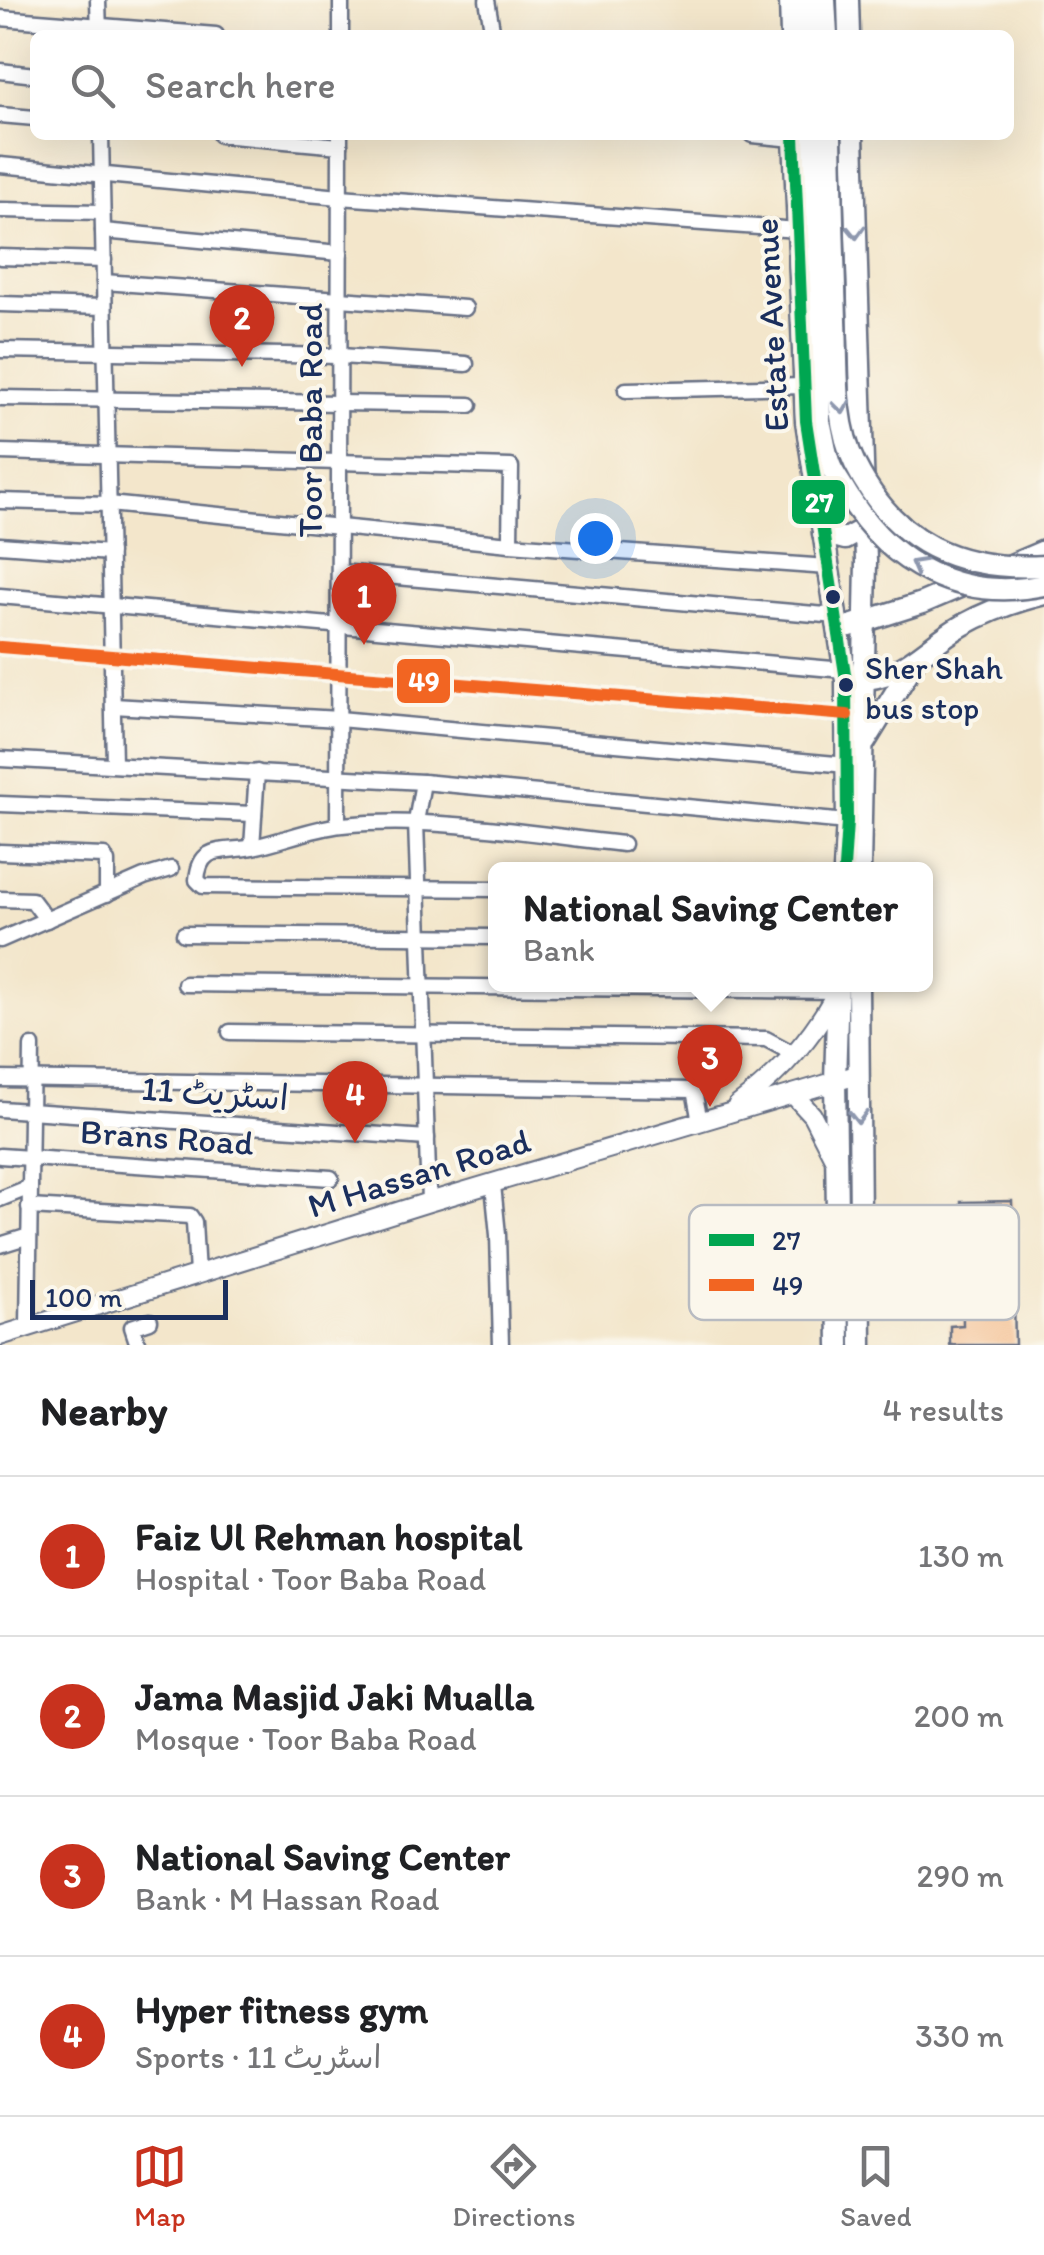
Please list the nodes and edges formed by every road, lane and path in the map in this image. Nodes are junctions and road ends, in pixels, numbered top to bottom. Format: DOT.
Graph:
graph roads {
  1 [pos="98,0"];
  2 [pos="341,0"];
  3 [pos="487,0"];
  4 [pos="790,0"];
  5 [pos="808,0"];
  6 [pos="826,0"];
  7 [pos="848,0"];
  8 [pos="0,18"];
  9 [pos="99,30"];
  10 [pos="341,30"];
  11 [pos="491,30"];
  12 [pos="791,30"];
  13 [pos="810,30"];
  14 [pos="827,30"];
  15 [pos="849,30"];
  16 [pos="0,71"];
  17 [pos="30,74"];
  18 [pos="0,115"];
  19 [pos="30,118"];
  20 [pos="101,140"];
  21 [pos="340,140"];
  22 [pos="800,140"];
  23 [pos="800,140"];
  24 [pos="830,140"];
  25 [pos="853,140"];
  26 [pos="0,165"];
  27 [pos="102,174"];
  28 [pos="340,197"];
  29 [pos="0,210"];
  30 [pos="102,212"];
  31 [pos="798,230"];
  32 [pos="103,231"];
  33 [pos="340,253"];
  34 [pos="0,257"];
  35 [pos="104,260"];
  36 [pos="104,282"];
  37 [pos="340,297"];
  38 [pos="0,304"];
  39 [pos="104,307"];
  40 [pos="465,308"];
  41 [pos="0,350"];
  42 [pos="106,352"];
  43 [pos="340,356"];
  44 [pos="466,364"];
  45 [pos="805,386"];
  46 [pos="626,390"];
  47 [pos="0,398"];
  48 [pos="106,400"];
  49 [pos="340,402"];
  50 [pos="470,405"];
  51 [pos="0,452"];
  52 [pos="108,454"];
  53 [pos="340,462"];
  54 [pos="0,501"];
  55 [pos="109,504"];
  56 [pos="340,528"];
  57 [pos="865,528"];
  58 [pos="823,533"];
  59 [pos="510,544"];
  60 [pos="0,545"];
  61 [pos="1044,551"];
  62 [pos="110,553"];
  63 [pos="1044,566"];
  64 [pos="828,568"];
  65 [pos="340,572"];
  66 [pos="1044,585"];
  67 [pos="1044,594"];
  68 [pos="0,596"];
  69 [pos="111,604"];
  70 [pos="838,622"];
  71 [pos="862,624"];
  72 [pos="339,625"];
  73 [pos="0,647"];
  74 [pos="112,656"];
  75 [pos="916,658"];
  76 [pos="339,674"];
  77 [pos="852,676"];
  78 [pos="113,706"];
  79 [pos="847,715"];
  80 [pos="338,719"];
  81 [pos="863,746"];
  82 [pos="0,758"];
  83 [pos="114,764"];
  84 [pos="847,765"];
  85 [pos="257,772"];
  86 [pos="338,776"];
  87 [pos="423,782"];
  88 [pos="0,804"];
  89 [pos="254,814"];
  90 [pos="416,822"];
  91 [pos="847,822"];
  92 [pos="338,825"];
  93 [pos="623,844"];
  94 [pos="252,847"];
  95 [pos="0,852"];
  96 [pos="844,862"];
  97 [pos="860,862"];
  98 [pos="171,869"];
  99 [pos="418,888"];
  100 [pos="488,889"];
  101 [pos="107,894"];
  102 [pos="0,899"];
  103 [pos="47,920"];
  104 [pos="184,934"];
  105 [pos="420,936"];
  106 [pos="488,937"];
  107 [pos="0,940"];
  108 [pos="185,984"];
  109 [pos="422,984"];
  110 [pos="488,985"];
  111 [pos="836,992"];
  112 [pos="838,992"];
  113 [pos="858,992"];
  114 [pos="230,1032"];
  115 [pos="424,1036"];
  116 [pos="32,1046"];
  117 [pos="794,1054"];
  118 [pos="857,1075"];
  119 [pos="0,1079"];
  120 [pos="31,1082"];
  121 [pos="835,1082"];
  122 [pos="425,1088"];
  123 [pos="793,1094"];
  124 [pos="0,1108"];
  125 [pos="30,1111"];
  126 [pos="724,1115"];
  127 [pos="700,1122"];
  128 [pos="427,1138"];
  129 [pos="0,1156"];
  130 [pos="30,1158"];
  131 [pos="836,1162"];
  132 [pos="330,1178"];
  133 [pos="493,1186"];
  134 [pos="30,1187"];
  135 [pos="0,1199"];
  136 [pos="429,1202"];
  137 [pos="837,1205"];
  138 [pos="859,1205"];
  139 [pos="29,1207"];
  140 [pos="29,1236"];
  141 [pos="0,1245"];
  142 [pos="197,1274"];
  143 [pos="150,1320"];
  144 [pos="839,1320"];
  145 [pos="862,1320"];
  146 [pos="28,1327"];
  147 [pos="0,1336"];
  148 [pos="138,1345"];
  149 [pos="501,1345"];
  150 [pos="839,1345"];
  151 [pos="862,1345"];
  1 -- 9 [label="street"];
  2 -- 10 [label="street"];
  3 -- 11 [label="street"];
  4 -- 12 [label="highway"];
  5 -- 13 [label="highway"];
  6 -- 14 [label="highway"];
  7 -- 15 [label="highway"];
  8 -- 9 [label="street"];
  16 -- 17 [label="street"];
  18 -- 19 [label="street"];
  20 -- 27 [label="street"];
  21 -- 28 [label="street, Toor Baba Road"];
  22 -- 31 [label="highway, Estate Avenue"];
  66 -- 23 [label="highway, one-way, bridge"];
  24 -- 63 [label="highway, one-way, bridge"];
  25 -- 57 [label="highway, Estate Avenue, one-way"];
  26 -- 27 [label="street"];
  27 -- 28 [label="street"];
  27 -- 30 [label="street"];
  28 -- 31 [label="street"];
  28 -- 33 [label="street, Toor Baba Road"];
  29 -- 30 [label="street"];
  30 -- 32 [label="street"];
  31 -- 45 [label="highway, Estate Avenue"];
  32 -- 33 [label="street"];
  32 -- 35 [label="street"];
  33 -- 37 [label="street, Toor Baba Road"];
  34 -- 35 [label="street"];
  35 -- 36 [label="street"];
  36 -- 37 [label="street"];
  36 -- 39 [label="street"];
  37 -- 40 [label="street"];
  37 -- 43 [label="street, Toor Baba Road"];
  38 -- 39 [label="street"];
  39 -- 42 [label="street"];
  41 -- 42 [label="street"];
  42 -- 43 [label="street"];
  42 -- 48 [label="street"];
  43 -- 44 [label="street"];
  43 -- 49 [label="street, Toor Baba Road"];
  45 -- 46 [label="street"];
  45 -- 58 [label="highway, Estate Avenue"];
  47 -- 48 [label="street"];
  48 -- 49 [label="street"];
  48 -- 52 [label="street"];
  49 -- 50 [label="street"];
  49 -- 53 [label="street, Toor Baba Road"];
  51 -- 52 [label="street"];
  52 -- 53 [label="street"];
  52 -- 55 [label="street"];
  53 -- 56 [label="street, Toor Baba Road"];
  53 -- 59 [label="street"];
  54 -- 55 [label="street"];
  55 -- 56 [label="street"];
  55 -- 62 [label="street"];
  56 -- 59 [label="street"];
  56 -- 65 [label="street, Toor Baba Road"];
  57 -- 58 [label="highway"];
  57 -- 71 [label="highway, Estate Avenue"];
  58 -- 64 [label="highway, Estate Avenue"];
  59 -- 64 [label="street"];
  60 -- 62 [label="street"];
  61 -- 71 [label="highway"];
  62 -- 69 [label="street"];
  64 -- 70 [label="highway, Estate Avenue"];
  65 -- 70 [label="street"];
  65 -- 72 [label="street, Toor Baba Road"];
  67 -- 75 [label="highway"];
  68 -- 69 [label="street"];
  69 -- 72 [label="street"];
  69 -- 74 [label="street"];
  70 -- 71 [label="highway"];
  70 -- 77 [label="highway, Estate Avenue"];
  71 -- 77 [label="highway, Estate Avenue"];
  72 -- 76 [label="street, Toor Baba Road"];
  72 -- 77 [label="street"];
  73 -- 74 [label="street"];
  74 -- 76 [label="street"];
  74 -- 78 [label="street"];
  75 -- 77 [label="highway"];
  75 -- 81 [label="highway"];
  76 -- 79 [label="street"];
  76 -- 80 [label="street, Toor Baba Road"];
  77 -- 79 [label="highway, Estate Avenue"];
  77 -- 81 [label="highway, Estate Avenue"];
  78 -- 80 [label="street"];
  78 -- 83 [label="street"];
  79 -- 84 [label="highway, Estate Avenue"];
  80 -- 84 [label="street"];
  80 -- 86 [label="street, Toor Baba Road"];
  81 -- 97 [label="highway, Estate Avenue"];
  82 -- 83 [label="street"];
  83 -- 85 [label="street"];
  84 -- 91 [label="highway, Estate Avenue"];
  85 -- 86 [label="street"];
  85 -- 89 [label="street"];
  86 -- 87 [label="street"];
  86 -- 92 [label="street, Toor Baba Road"];
  87 -- 90 [label="street"];
  87 -- 91 [label="street"];
  88 -- 89 [label="street"];
  89 -- 94 [label="street"];
  90 -- 92 [label="street"];
  90 -- 93 [label="street"];
  90 -- 99 [label="street"];
  91 -- 96 [label="highway, Estate Avenue"];
  92 -- 94 [label="street"];
  94 -- 99 [label="street"];
  95 -- 101 [label="street"];
  98 -- 101 [label="street"];
  99 -- 100 [label="street"];
  99 -- 105 [label="street"];
  101 -- 103 [label="street"];
  102 -- 103 [label="street"];
  103 -- 107 [label="street"];
  104 -- 105 [label="street"];
  105 -- 106 [label="street"];
  105 -- 109 [label="street"];
  108 -- 109 [label="street"];
  109 -- 110 [label="street"];
  109 -- 115 [label="street"];
  111 -- 117 [label="main road"];
  112 -- 121 [label="highway"];
  113 -- 118 [label="highway"];
  114 -- 115 [label="street"];
  115 -- 117 [label="street"];
  115 -- 122 [label="street"];
  116 -- 120 [label="street"];
  117 -- 126 [label="main road"];
  118 -- 121 [label="main road, M Hassan Road"];
  118 -- 138 [label="highway, one-way"];
  119 -- 120 [label="street"];
  120 -- 122 [label="street"];
  120 -- 125 [label="street"];
  121 -- 123 [label="main road, M Hassan Road"];
  121 -- 131 [label="highway"];
  122 -- 127 [label="street"];
  122 -- 128 [label="street"];
  123 -- 126 [label="main road, M Hassan Road"];
  123 -- 131 [label="main road"];
  124 -- 125 [label="street, اسٹریٹ 11"];
  125 -- 128 [label="street, اسٹریٹ 11"];
  125 -- 130 [label="street"];
  126 -- 127 [label="main road, M Hassan Road"];
  127 -- 133 [label="main road, M Hassan Road"];
  128 -- 136 [label="street"];
  129 -- 130 [label="street, Brans Road"];
  130 -- 132 [label="street, Brans Road"];
  130 -- 134 [label="street"];
  131 -- 137 [label="highway"];
  133 -- 136 [label="main road, M Hassan Road"];
  133 -- 149 [label="street"];
  134 -- 135 [label="street"];
  134 -- 139 [label="street"];
  136 -- 142 [label="main road, M Hassan Road"];
  139 -- 140 [label="street"];
  139 -- 142 [label="street"];
  140 -- 141 [label="street"];
  140 -- 146 [label="street"];
  142 -- 146 [label="main road, M Hassan Road"];
  143 -- 148 [label="street"];
  144 -- 150 [label="highway"];
  145 -- 151 [label="highway, one-way"];
  146 -- 147 [label="main road, M Hassan Road"];
}
